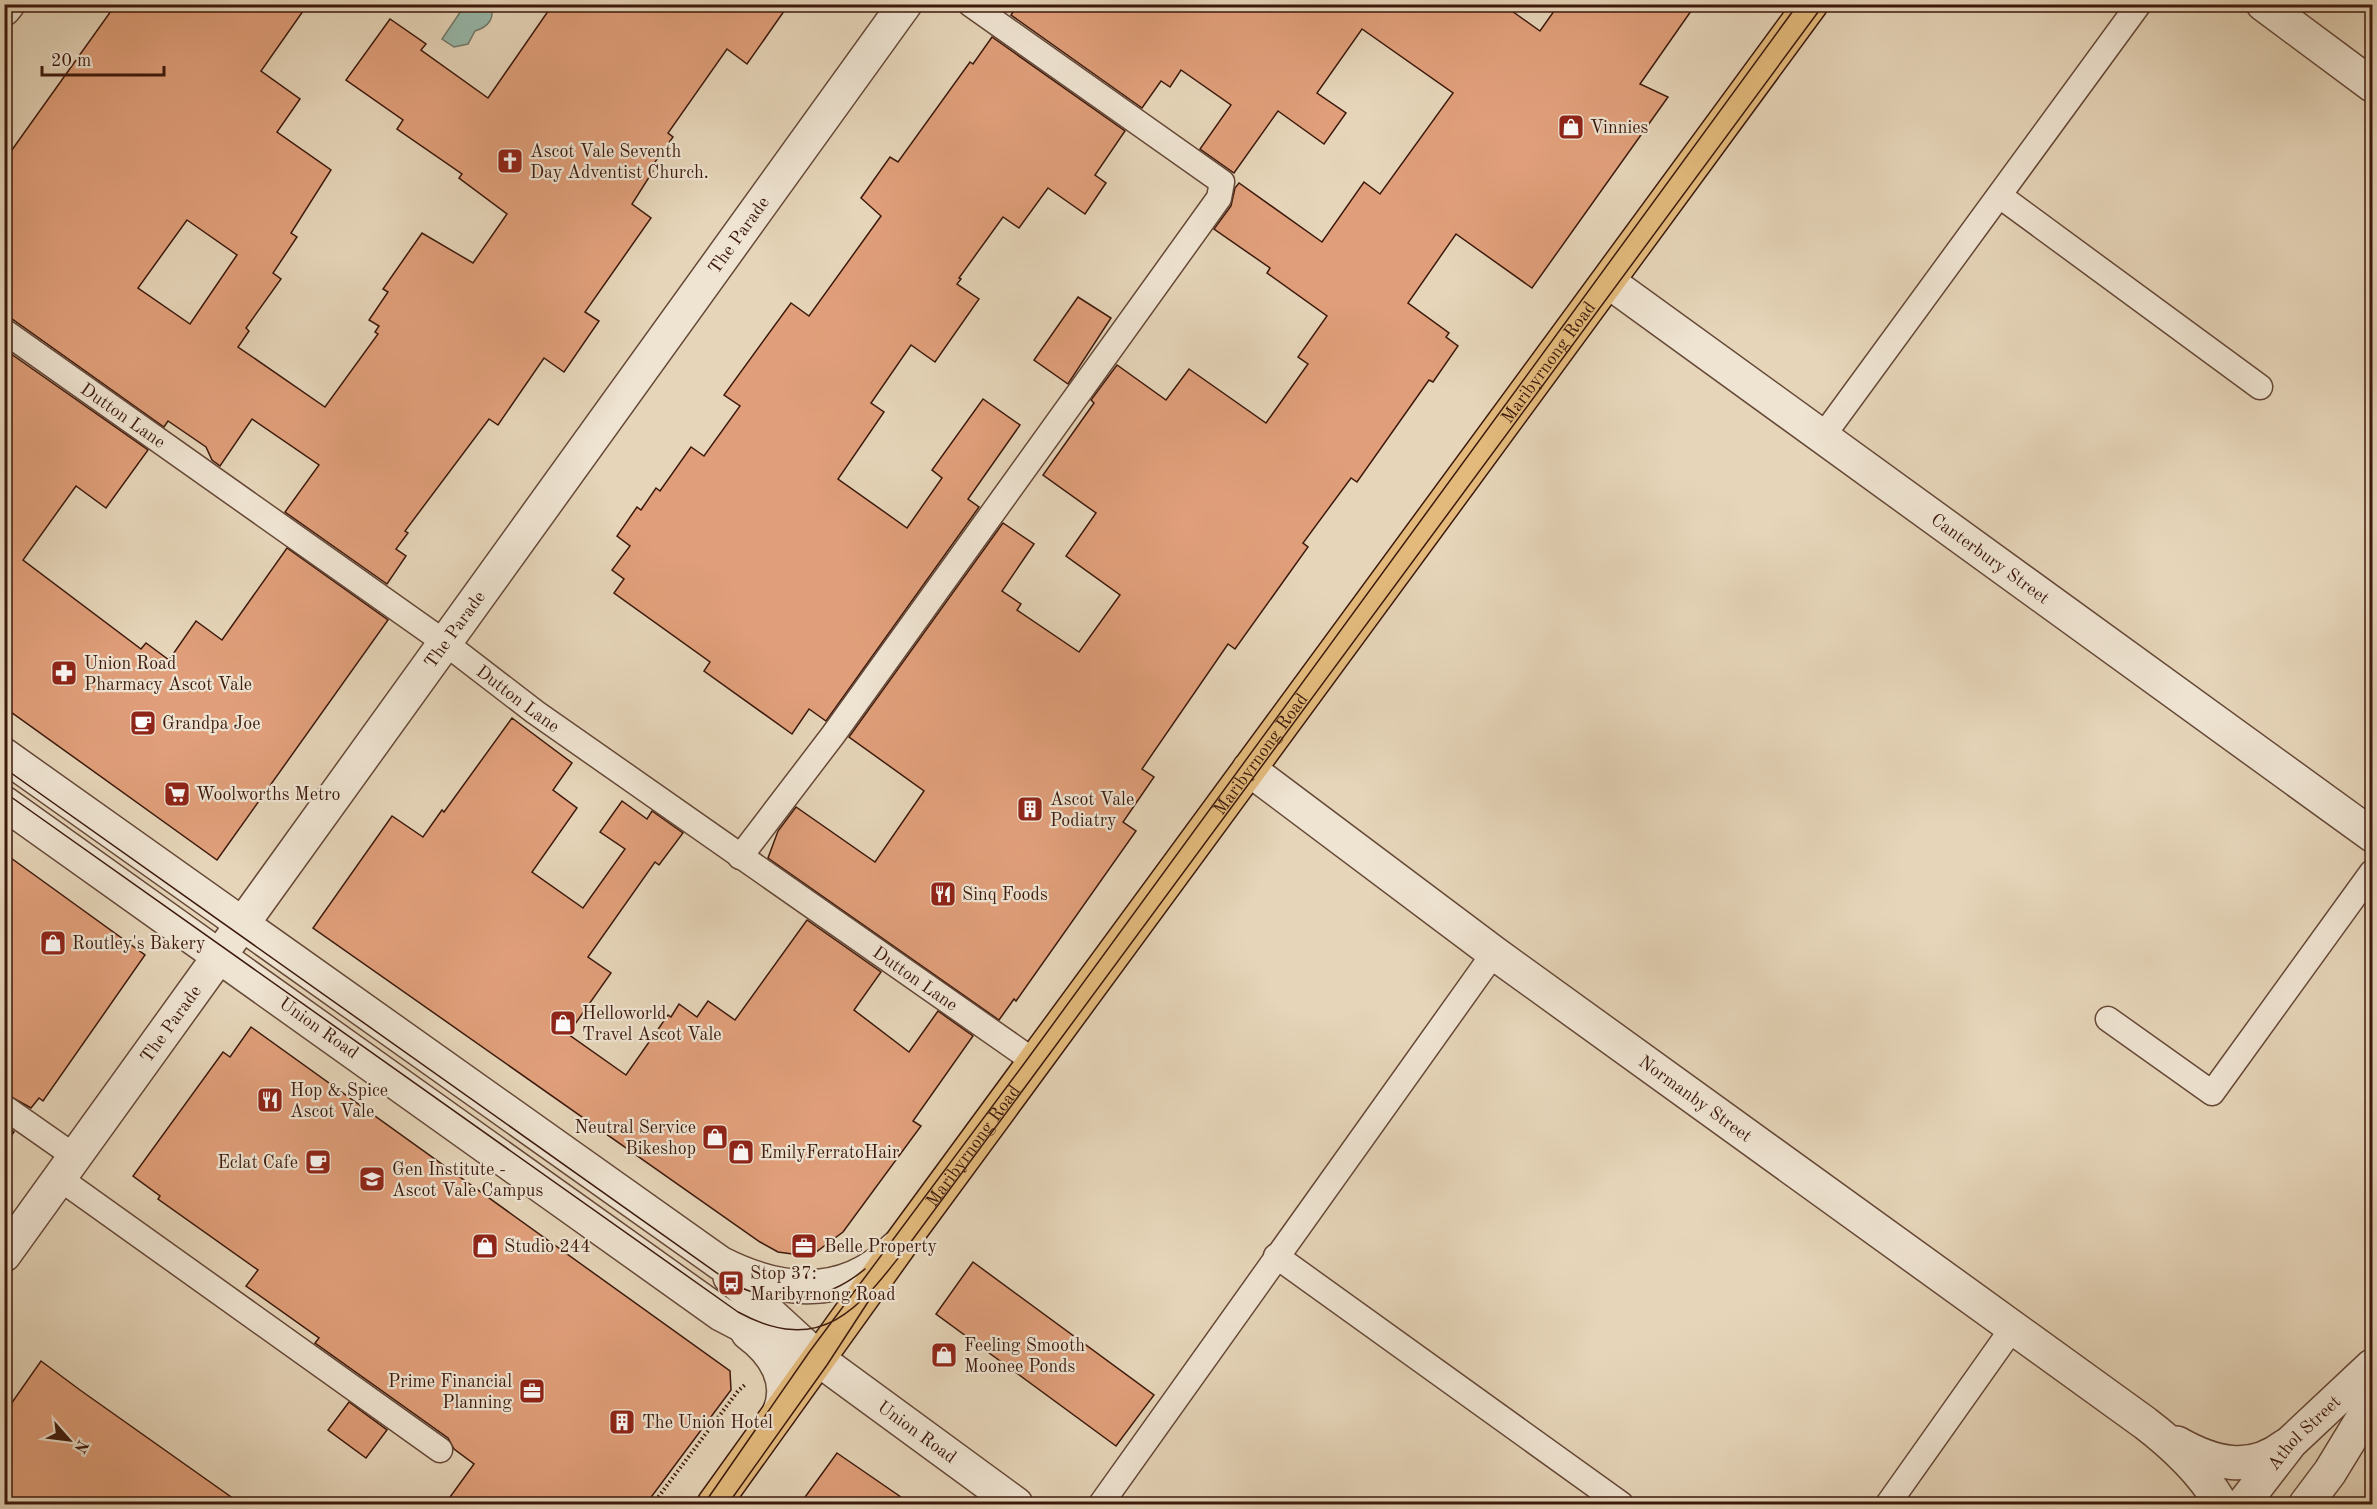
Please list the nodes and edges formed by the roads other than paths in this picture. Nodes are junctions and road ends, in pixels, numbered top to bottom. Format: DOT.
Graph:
graph roads {
  1 [pos="8,4"];
  2 [pos="905,4"];
  3 [pos="970,4"];
  4 [pos="1811,4"];
  5 [pos="2139,4"];
  6 [pos="2263,4"];
  7 [pos="4,9"];
  8 [pos="2373,85"];
  9 [pos="2000,196"];
  10 [pos="1609,282"];
  11 [pos="4,331"];
  12 [pos="2260,387"];
  13 [pos="1823,436"];
  14 [pos="444,642"];
  15 [pos="4,755"];
  16 [pos="1249,769"];
  17 [pos="4,803"];
  18 [pos="2373,835"];
  19 [pos="741,857"];
  20 [pos="2373,872"];
  21 [pos="243,926"];
  22 [pos="1494,953"];
  23 [pos="219,957"];
  24 [pos="2108,1019"];
  25 [pos="1035,1062"];
  26 [pos="4,1107"];
  27 [pos="66,1167"];
  28 [pos="902,1242"];
  29 [pos="692,1245"];
  30 [pos="4,1254"];
  31 [pos="1276,1256"];
  32 [pos="862,1298"];
  33 [pos="730,1319"];
  34 [pos="2014,1326"];
  35 [pos="793,1334"];
  36 [pos="818,1359"];
  37 [pos="2373,1366"];
  38 [pos="2373,1403"];
  39 [pos="779,1413"];
  40 [pos="2145,1422"];
  41 [pos="440,1450"];
  42 [pos="2265,1465"];
  43 [pos="2313,1495"];
  44 [pos="714,1504"];
  45 [pos="1016,1504"];
  46 [pos="1101,1504"];
  47 [pos="1621,1504"];
  48 [pos="1888,1504"];
  49 [pos="2221,1504"];
  50 [pos="2243,1504"];
  1 -- 7 [label="street"];
  2 -- 14 [label="street, The Parade"];
  3 -- 19 [label="lane"];
  4 -- 10 [label="main road, Maribyrnong Road"];
  5 -- 9 [label="lane"];
  6 -- 8 [label="street"];
  9 -- 12 [label="lane"];
  9 -- 13 [label="lane"];
  10 -- 13 [label="street, Canterbury Street"];
  10 -- 16 [label="main road, Maribyrnong Road"];
  11 -- 14 [label="lane, Dutton Lane"];
  13 -- 18 [label="street, Canterbury Street"];
  14 -- 19 [label="lane, Dutton Lane"];
  14 -- 21 [label="street, The Parade"];
  15 -- 21 [label="street, Union Road"];
  16 -- 22 [label="street, Normanby Street"];
  16 -- 25 [label="main road, Maribyrnong Road"];
  17 -- 23 [label="street, Union Road"];
  19 -- 25 [label="lane, Dutton Lane"];
  20 -- 24 [label="lane"];
  21 -- 23 [label="street, The Parade"];
  21 -- 29 [label="street, Union Road"];
  22 -- 31 [label="lane"];
  22 -- 34 [label="street, Normanby Street"];
  23 -- 27 [label="street, The Parade"];
  23 -- 33 [label="street, Union Road"];
  25 -- 28 [label="main road, Maribyrnong Road"];
  26 -- 27 [label="lane"];
  27 -- 30 [label="street, The Parade"];
  27 -- 41 [label="lane"];
  28 -- 29 [label="street, Union Road"];
  28 -- 32 [label="main road, Maribyrnong Road"];
  29 -- 35 [label="street, Union Road"];
  31 -- 46 [label="lane"];
  31 -- 47 [label="lane"];
  32 -- 35 [label="street"];
  32 -- 36 [label="main road, Maribyrnong Road"];
  33 -- 35 [label="street"];
  33 -- 36 [label="street, Union Road"];
  33 -- 39 [label="street, Union Road"];
  34 -- 40 [label="street, Normanby Street"];
  34 -- 48 [label="lane"];
  35 -- 36 [label="street, Union Road"];
  36 -- 39 [label="main road, Maribyrnong Road"];
  36 -- 45 [label="street, Union Road"];
  37 -- 42 [label="street, Athol Street"];
  38 -- 43 [label="street, Athol Street"];
  39 -- 44 [label="main road, Maribyrnong Road"];
  40 -- 42 [label="street, Normanby Street"];
  40 -- 49 [label="street, Normanby Street"];
  42 -- 43 [label="street"];
  42 -- 50 [label="street, Athol Street"];
}
